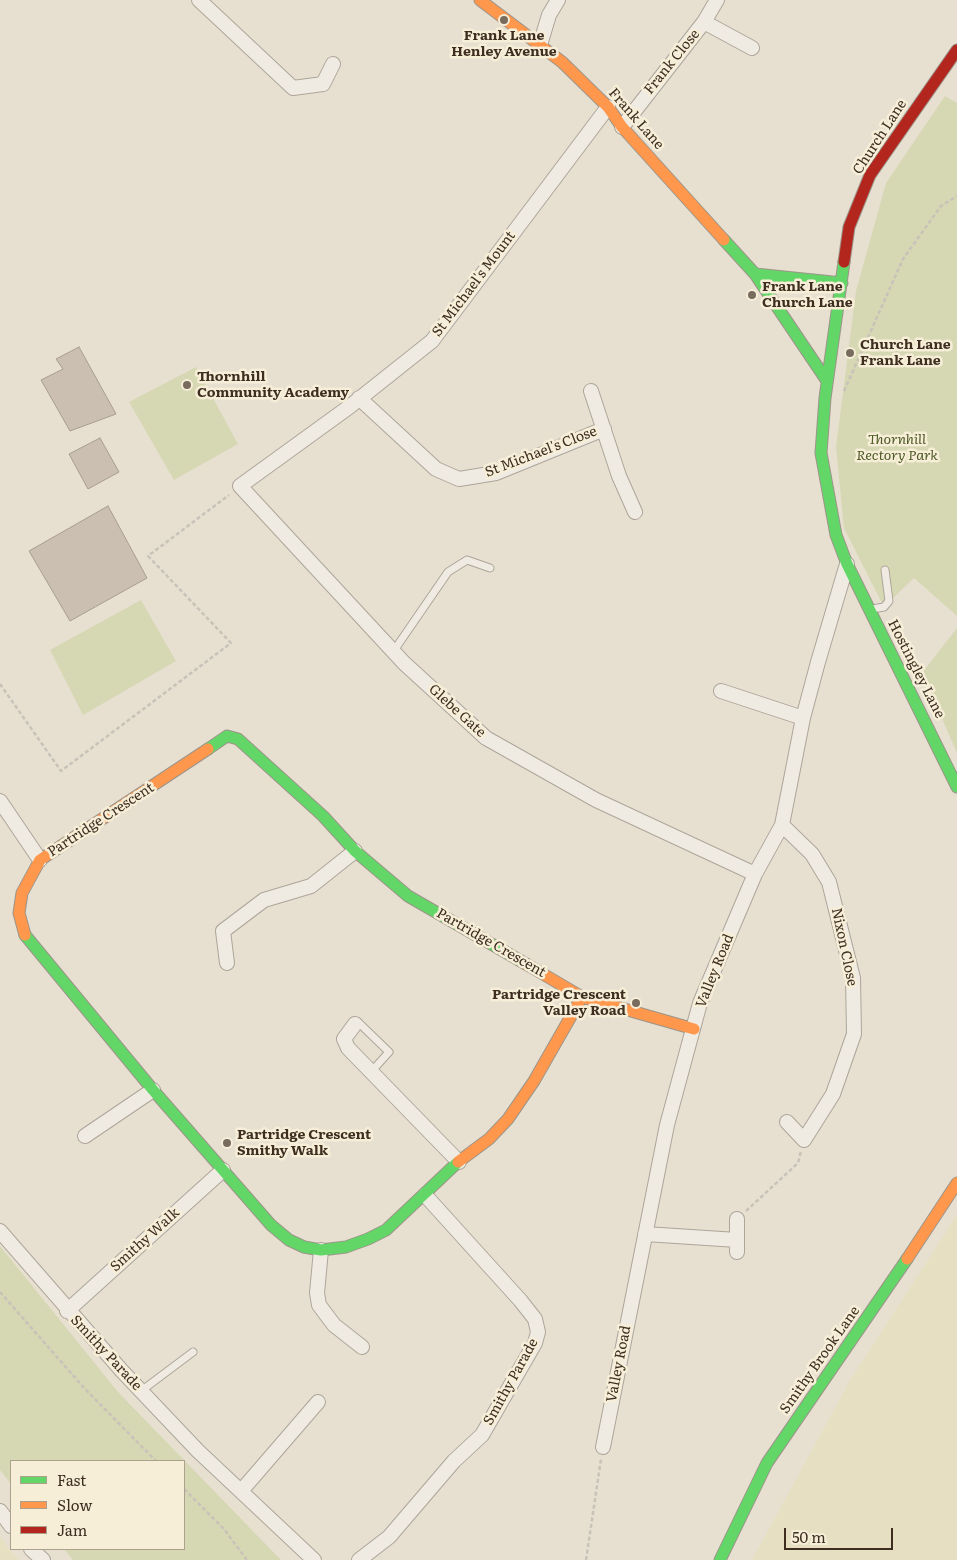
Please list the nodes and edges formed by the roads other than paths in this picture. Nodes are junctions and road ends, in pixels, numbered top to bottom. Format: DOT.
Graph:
graph roads {
  1 [pos="199,0"];
  2 [pos="480,0"];
  3 [pos="558,0"];
  4 [pos="717,0"];
  5 [pos="704,22"];
  6 [pos="540,45"];
  7 [pos="752,48"];
  8 [pos="957,50"];
  9 [pos="333,64"];
  10 [pos="608,107"];
  11 [pos="622,127"];
  12 [pos="755,274"];
  13 [pos="842,283"];
  14 [pos="827,381"];
  15 [pos="591,391"];
  16 [pos="359,398"];
  17 [pos="604,429"];
  18 [pos="240,486"];
  19 [pos="635,512"];
  20 [pos="847,564"];
  21 [pos="490,568"];
  22 [pos="885,570"];
  23 [pos="869,610"];
  24 [pos="393,652"];
  25 [pos="721,691"];
  26 [pos="803,718"];
  27 [pos="957,787"];
  28 [pos="0,801"];
  29 [pos="782,826"];
  30 [pos="355,851"];
  31 [pos="40,860"];
  32 [pos="755,874"];
  33 [pos="226,963"];
  34 [pos="582,997"];
  35 [pos="355,1024"];
  36 [pos="694,1029"];
  37 [pos="371,1072"];
  38 [pos="153,1090"];
  39 [pos="787,1122"];
  40 [pos="85,1136"];
  41 [pos="459,1162"];
  42 [pos="223,1170"];
  43 [pos="957,1183"];
  44 [pos="425,1195"];
  45 [pos="737,1219"];
  46 [pos="0,1231"];
  47 [pos="645,1234"];
  48 [pos="321,1250"];
  49 [pos="67,1311"];
  50 [pos="362,1347"];
  51 [pos="193,1352"];
  52 [pos="141,1391"];
  53 [pos="318,1402"];
  54 [pos="603,1447"];
  55 [pos="242,1490"];
  56 [pos="0,1511"];
  57 [pos="10,1525"];
  58 [pos="32,1550"];
  59 [pos="42,1560"];
  60 [pos="314,1560"];
  61 [pos="359,1560"];
  62 [pos="720,1560"];
  1 -- 9 [label="street"];
  2 -- 6 [label="street, Frank Lane"];
  3 -- 6 [label="street"];
  4 -- 5 [label="street, Frank Close"];
  5 -- 7 [label="street, Frank Close"];
  5 -- 11 [label="street, Frank Close"];
  6 -- 10 [label="street, Frank Lane"];
  8 -- 13 [label="street, Church Lane"];
  10 -- 11 [label="street, Frank Lane"];
  10 -- 16 [label="street, St Michael's Mount"];
  11 -- 12 [label="street, Frank Lane"];
  12 -- 13 [label="street"];
  12 -- 14 [label="street, Frank Lane"];
  13 -- 14 [label="street, Church Lane"];
  14 -- 20 [label="street, Church Lane"];
  15 -- 17 [label="street, St Michael's Close"];
  16 -- 17 [label="street, St Michael's Close"];
  16 -- 18 [label="street, St Michael's Mount"];
  17 -- 19 [label="street, St Michael's Close"];
  18 -- 24 [label="street, Glebe Gate"];
  20 -- 23 [label="street, Hostingley Lane"];
  20 -- 26 [label="street, Valley Road"];
  21 -- 24 [label="lane"];
  22 -- 23 [label="lane"];
  23 -- 27 [label="street, Hostingley Lane"];
  24 -- 32 [label="street, Glebe Gate"];
  25 -- 26 [label="street"];
  26 -- 29 [label="street, Valley Road"];
  28 -- 31 [label="street"];
  29 -- 32 [label="street, Valley Road"];
  29 -- 39 [label="street, Nixon Close"];
  30 -- 31 [label="street, Partridge Crescent"];
  30 -- 33 [label="street"];
  30 -- 34 [label="street, Partridge Crescent"];
  31 -- 38 [label="street, Partridge Crescent"];
  32 -- 36 [label="street, Valley Road"];
  34 -- 36 [label="street, Partridge Crescent"];
  34 -- 41 [label="street, Partridge Crescent"];
  35 -- 37 [label="street"];
  35 -- 37 [label="lane"];
  36 -- 47 [label="street, Valley Road"];
  37 -- 41 [label="street"];
  38 -- 40 [label="street"];
  38 -- 42 [label="street, Partridge Crescent"];
  41 -- 44 [label="street, Partridge Crescent"];
  42 -- 48 [label="street, Partridge Crescent"];
  42 -- 49 [label="street, Smithy Walk"];
  43 -- 62 [label="street, Smithy Brook Lane"];
  44 -- 48 [label="street, Partridge Crescent"];
  44 -- 61 [label="street, Smithy Parade"];
  45 -- 47 [label="street"];
  46 -- 49 [label="street, Smithy Parade"];
  47 -- 54 [label="street, Valley Road"];
  48 -- 50 [label="street"];
  49 -- 52 [label="street, Smithy Parade"];
  51 -- 52 [label="lane"];
  52 -- 55 [label="street, Smithy Parade"];
  53 -- 55 [label="street"];
  55 -- 60 [label="street, Smithy Parade"];
  56 -- 57 [label="street"];
  58 -- 59 [label="street"];
}
